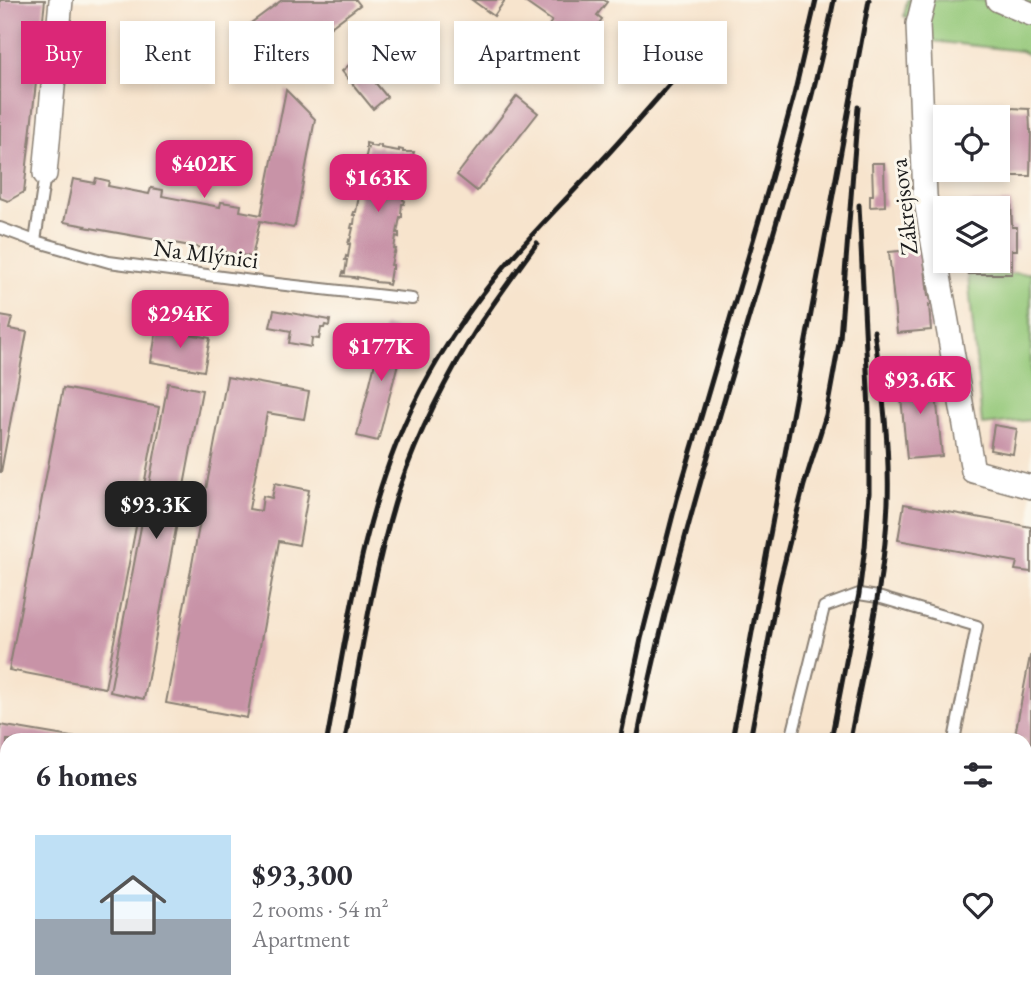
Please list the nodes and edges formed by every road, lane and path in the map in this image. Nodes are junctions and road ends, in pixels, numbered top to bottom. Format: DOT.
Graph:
graph roads {
  1 [pos="61,0"];
  2 [pos="924,0"];
  3 [pos="998,0"];
  4 [pos="1031,14"];
  5 [pos="45,174"];
  6 [pos="0,228"];
  7 [pos="35,241"];
  8 [pos="412,299"];
  9 [pos="1031,487"];
  10 [pos="793,733"];
  11 [pos="955,733"];
  1 -- 5 [label="street"];
  2 -- 9 [label="street, Zákrejsova"];
  3 -- 4 [label="street"];
  5 -- 7 [label="lane"];
  6 -- 7 [label="lane, Na Mlýnici"];
  7 -- 8 [label="lane, Na Mlýnici"];
  10 -- 11 [label="lane"];
}
